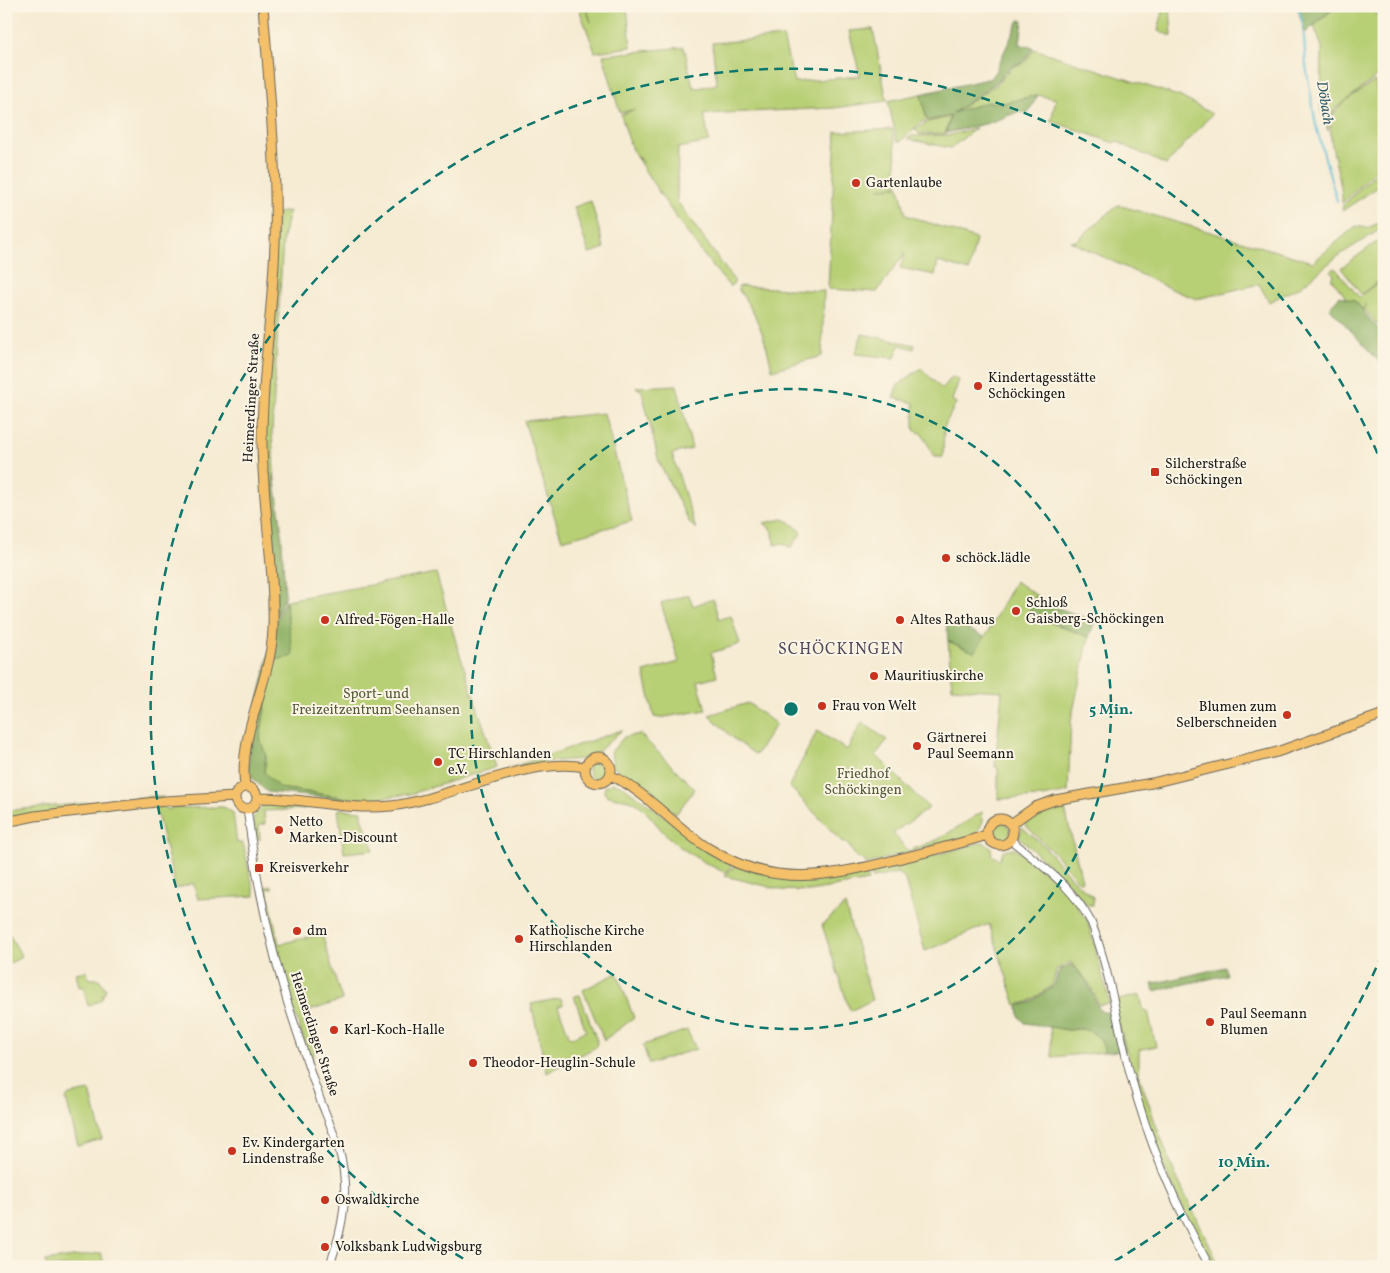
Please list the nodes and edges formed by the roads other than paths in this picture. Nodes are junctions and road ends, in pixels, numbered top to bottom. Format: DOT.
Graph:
graph roads {
  1 [pos="263,6"];
  2 [pos="1384,714"];
  3 [pos="585,767"];
  4 [pos="610,775"];
  5 [pos="245,787"];
  6 [pos="235,797"];
  7 [pos="257,798"];
  8 [pos="247,808"];
  9 [pos="6,822"];
  10 [pos="1011,824"];
  11 [pos="987,836"];
  12 [pos="1011,840"];
  13 [pos="330,1267"];
  14 [pos="1210,1267"];
  1 -- 5 [label="main road, Heimerdinger Straße"];
  2 -- 10 [label="main road"];
  3 -- 4 [label="main road"];
  3 -- 4 [label="main road"];
  3 -- 7 [label="main road"];
  4 -- 11 [label="main road"];
  5 -- 6 [label="main road"];
  5 -- 7 [label="main road"];
  6 -- 8 [label="main road"];
  6 -- 9 [label="main road"];
  7 -- 8 [label="main road"];
  8 -- 13 [label="street, Heimerdinger Straße"];
  10 -- 11 [label="main road"];
  10 -- 12 [label="main road"];
  11 -- 12 [label="main road"];
  12 -- 14 [label="street"];
}
